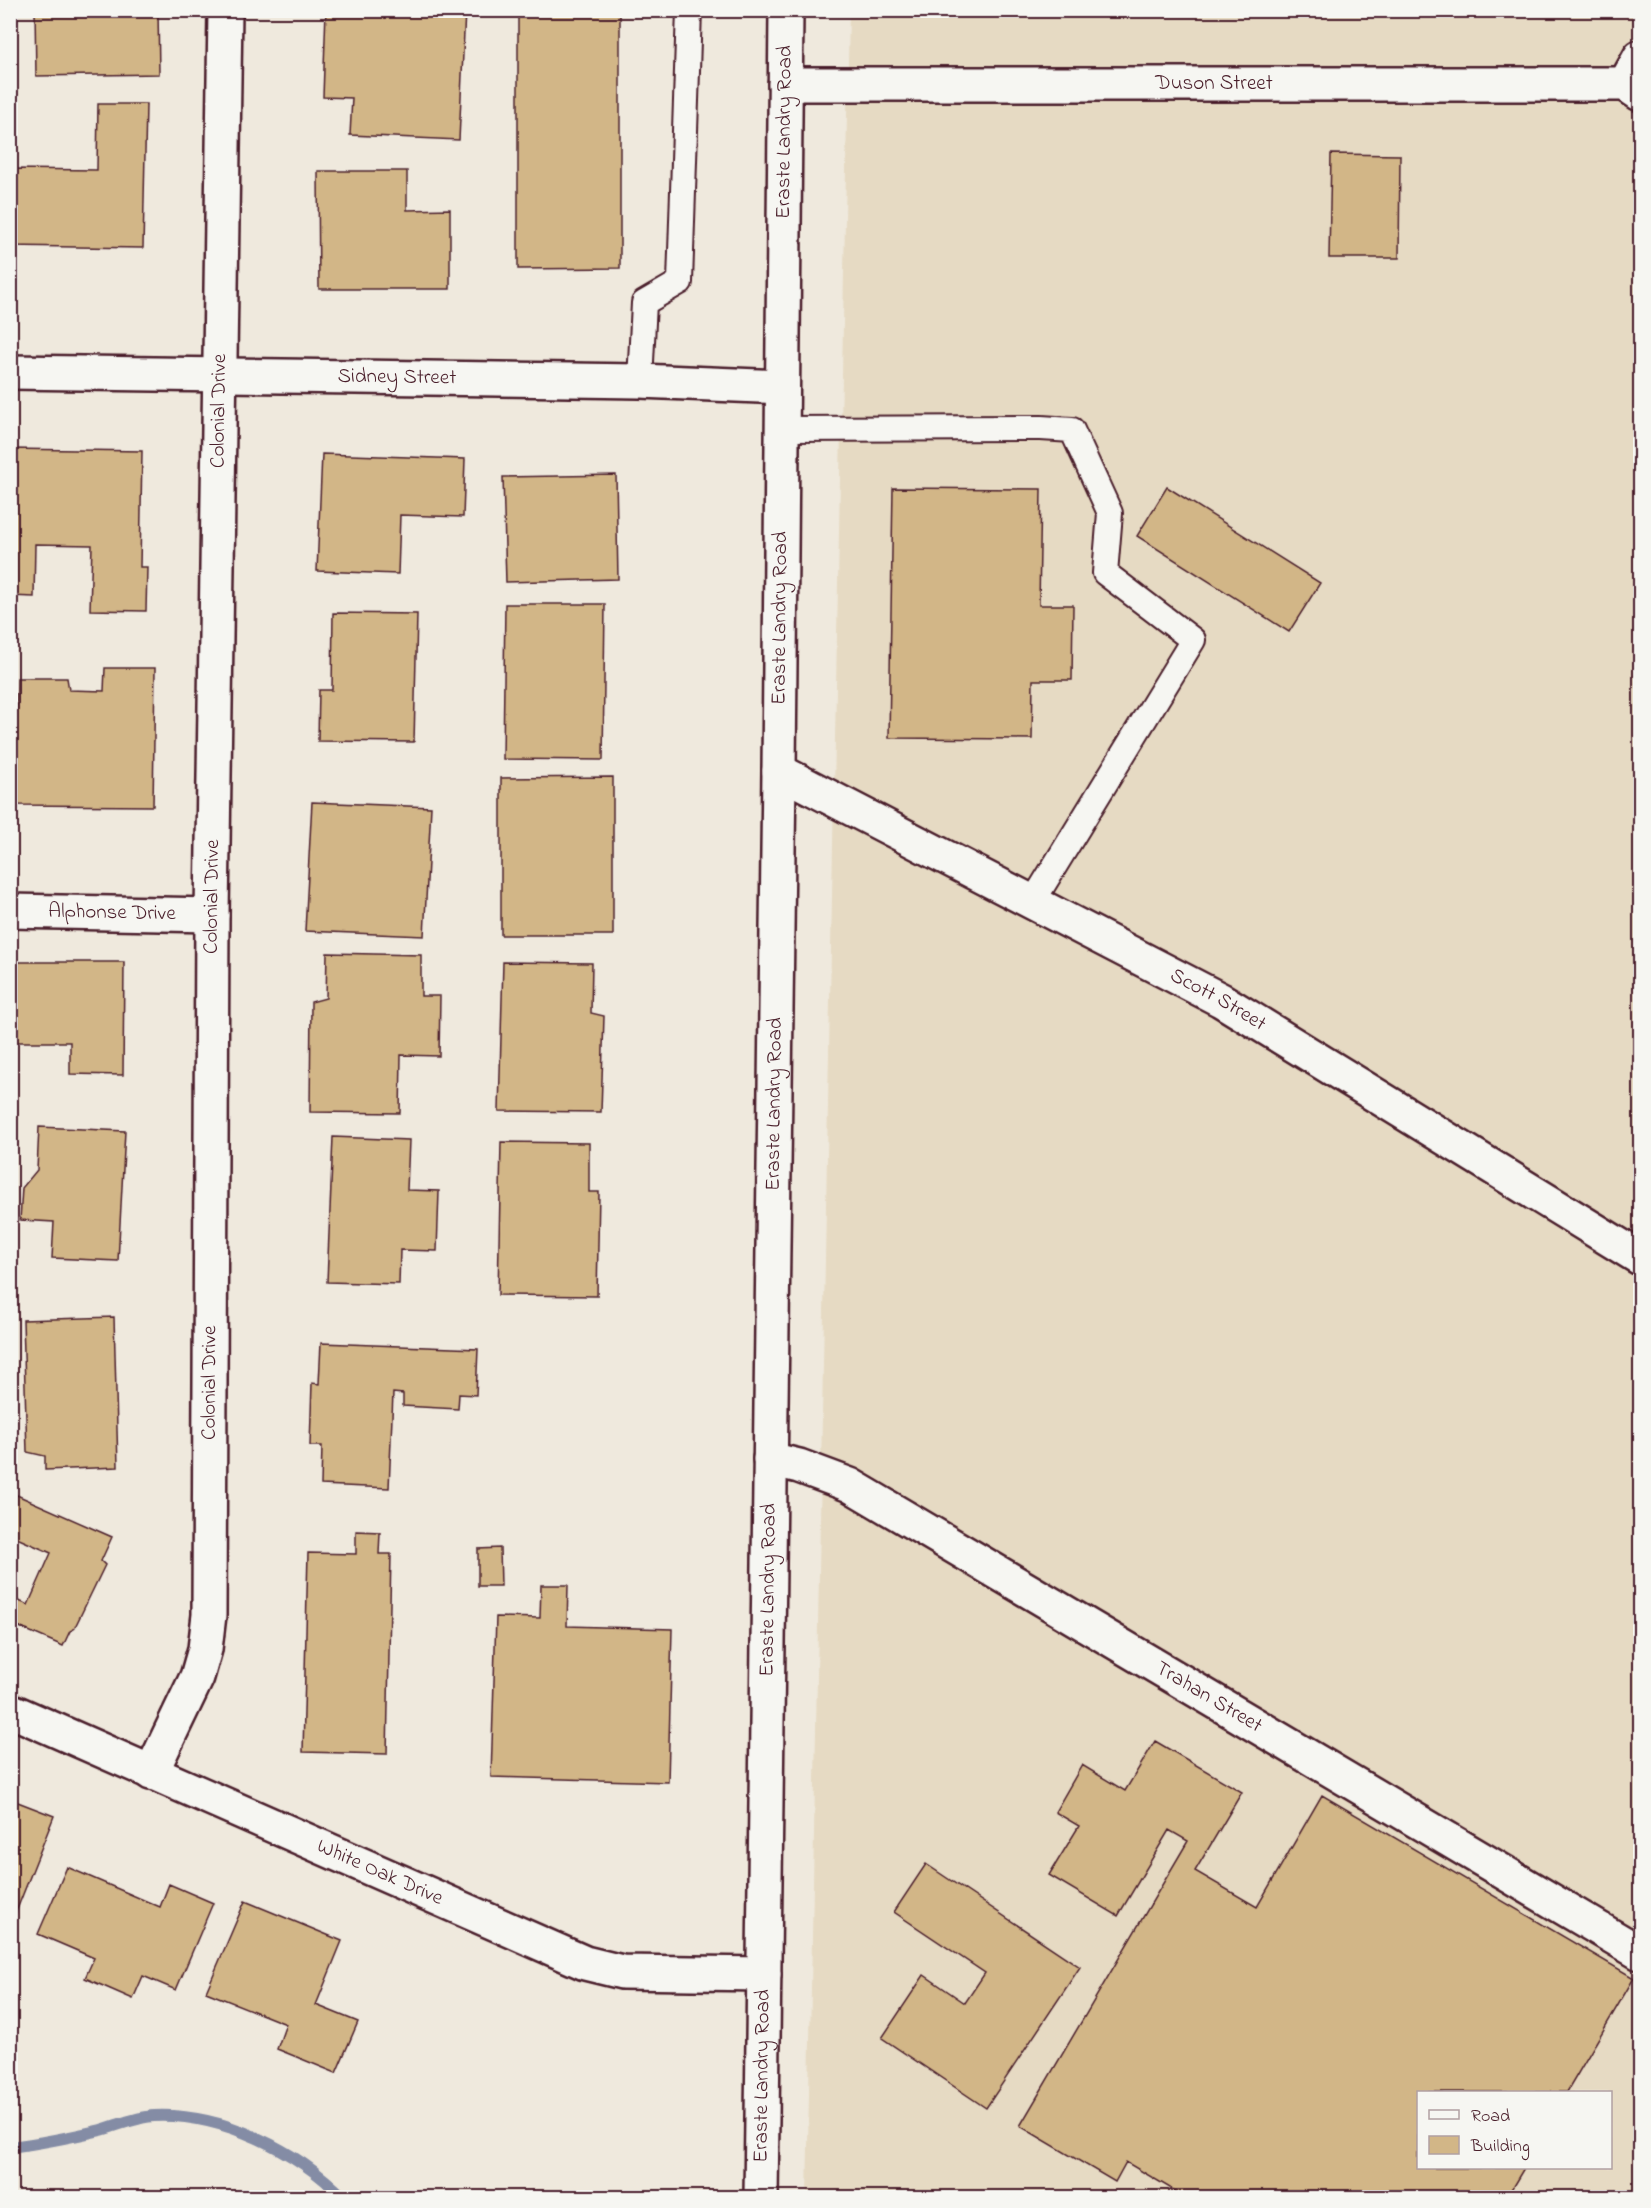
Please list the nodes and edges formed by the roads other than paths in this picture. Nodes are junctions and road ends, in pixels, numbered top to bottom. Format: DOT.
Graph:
graph roads {
  1 [pos="225,10"];
  2 [pos="689,10"];
  3 [pos="786,10"];
  4 [pos="1635,78"];
  5 [pos="785,84"];
  6 [pos="10,372"];
  7 [pos="221,374"];
  8 [pos="640,381"];
  9 [pos="782,387"];
  10 [pos="782,429"];
  11 [pos="779,771"];
  12 [pos="1032,903"];
  13 [pos="10,911"];
  14 [pos="212,915"];
  15 [pos="1641,1258"];
  16 [pos="770,1459"];
  17 [pos="10,1710"];
  18 [pos="152,1773"];
  19 [pos="1641,1953"];
  20 [pos="764,1974"];
  21 [pos="761,2198"];
  1 -- 7 [label="street, Colonial Drive"];
  2 -- 8 [label="lane"];
  3 -- 5 [label="street, Eraste Landry Road"];
  4 -- 5 [label="street, Duson Street"];
  5 -- 9 [label="street, Eraste Landry Road"];
  6 -- 7 [label="street, Sidney Street"];
  7 -- 8 [label="street, Sidney Street"];
  7 -- 14 [label="street, Colonial Drive"];
  8 -- 9 [label="street, Sidney Street"];
  9 -- 10 [label="street, Eraste Landry Road"];
  10 -- 11 [label="street, Eraste Landry Road"];
  10 -- 12 [label="lane"];
  11 -- 12 [label="street, Scott Street"];
  11 -- 16 [label="street, Eraste Landry Road"];
  12 -- 15 [label="street, Scott Street"];
  13 -- 14 [label="street, Alphonse Drive"];
  14 -- 18 [label="street, Colonial Drive"];
  16 -- 19 [label="street, Trahan Street"];
  16 -- 20 [label="street, Eraste Landry Road"];
  17 -- 18 [label="street, White Oak Drive"];
  18 -- 20 [label="street, White Oak Drive"];
  20 -- 21 [label="street, Eraste Landry Road"];
}
